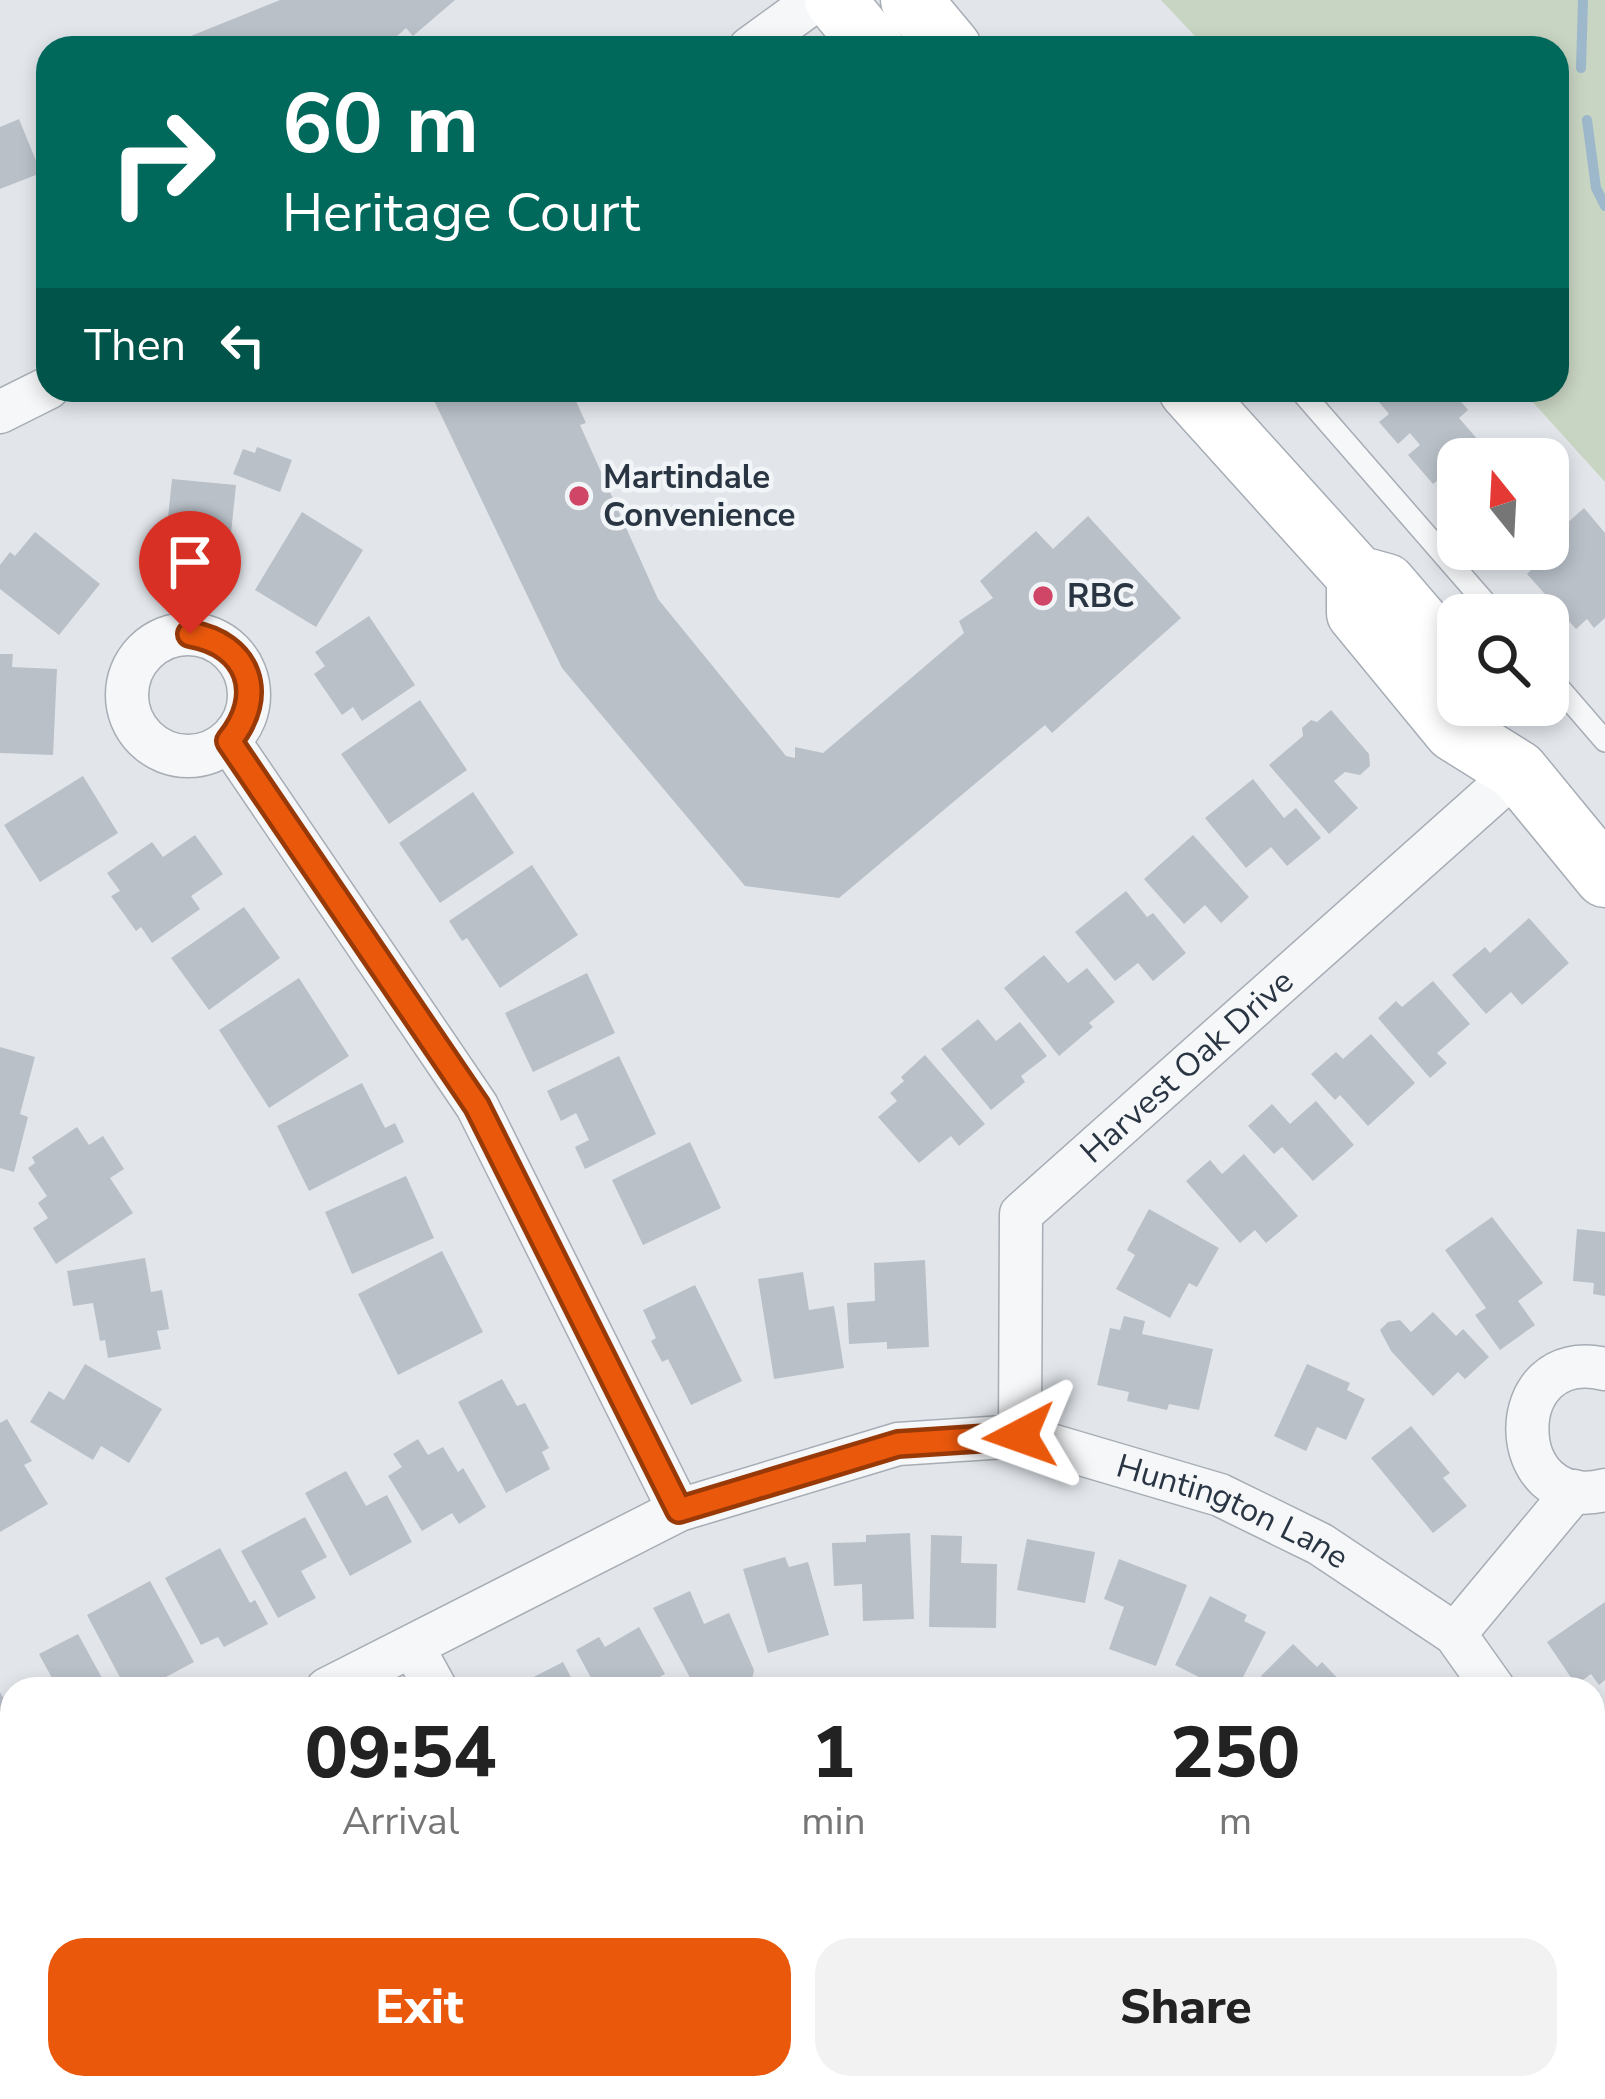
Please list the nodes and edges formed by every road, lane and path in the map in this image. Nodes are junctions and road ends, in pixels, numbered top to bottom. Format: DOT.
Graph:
graph roads {
  1 [pos="816,0"];
  2 [pos="836,0"];
  3 [pos="911,0"];
  4 [pos="766,36"];
  5 [pos="864,36"];
  6 [pos="941,36"];
  7 [pos="36,394"];
  8 [pos="1200,402"];
  9 [pos="1310,402"];
  10 [pos="0,412"];
  11 [pos="1357,575"];
  12 [pos="1478,594"];
  13 [pos="1437,644"];
  14 [pos="1569,699"];
  15 [pos="1499,726"];
  16 [pos="229,741"];
  17 [pos="1605,741"];
  18 [pos="1518,771"];
  19 [pos="1605,877"];
  20 [pos="1605,1369"];
  21 [pos="1020,1436"];
  22 [pos="1589,1490"];
  23 [pos="679,1510"];
  24 [pos="1455,1634"];
  25 [pos="413,1647"];
  26 [pos="352,1677"];
  27 [pos="429,1677"];
  28 [pos="1485,1677"];
  1 -- 4 [label="street"];
  2 -- 5 [label="main road"];
  3 -- 6 [label="main road"];
  7 -- 10 [label="street"];
  8 -- 11 [label="main road"];
  9 -- 12 [label="lane"];
  11 -- 13 [label="main road"];
  11 -- 18 [label="main road"];
  14 -- 17 [label="lane"];
  15 -- 18 [label="main road"];
  16 -- 23 [label="street"];
  18 -- 19 [label="main road"];
  18 -- 21 [label="street, Harvest Oak Drive"];
  20 -- 22 [label="street"];
  21 -- 23 [label="street, Huntington Lane"];
  21 -- 24 [label="street, Huntington Lane"];
  22 -- 24 [label="street"];
  23 -- 25 [label="street, Huntington Lane"];
  24 -- 28 [label="street, Huntington Lane"];
  25 -- 26 [label="street, Huntington Lane"];
  25 -- 27 [label="street"];
}
